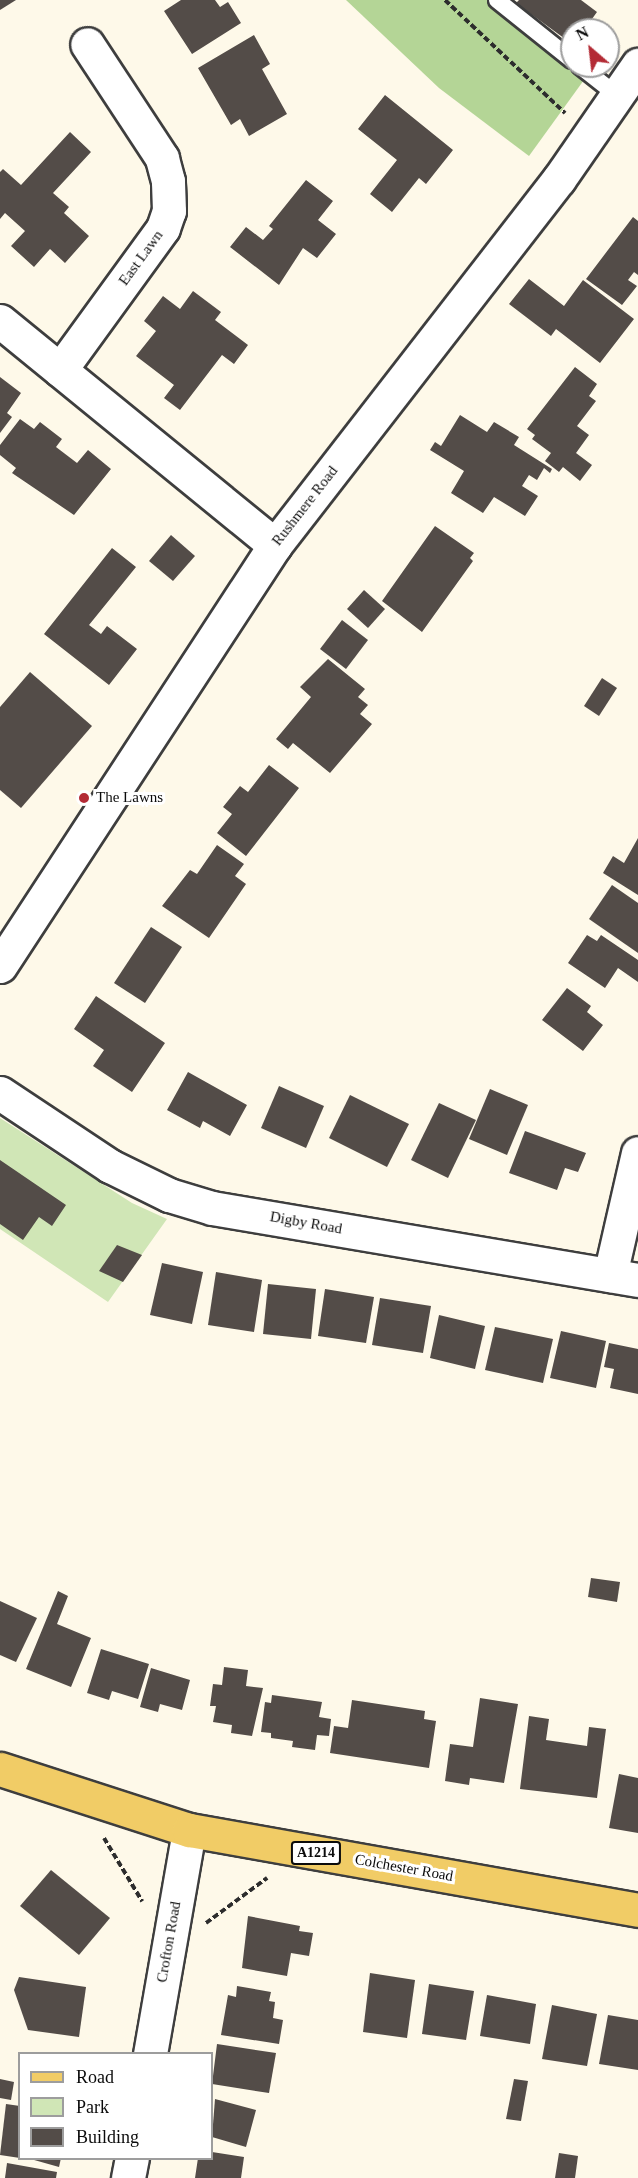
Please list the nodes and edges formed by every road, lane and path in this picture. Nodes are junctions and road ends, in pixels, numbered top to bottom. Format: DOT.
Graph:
graph roads {
  1 [pos="445,0"];
  2 [pos="497,0"];
  3 [pos="87,44"];
  4 [pos="560,50"];
  5 [pos="638,65"];
  6 [pos="595,78"];
  7 [pos="618,96"];
  8 [pos="589,136"];
  9 [pos="0,321"];
  10 [pos="60,370"];
  11 [pos="275,545"];
  12 [pos="0,966"];
  13 [pos="0,1094"];
  14 [pos="638,1153"];
  15 [pos="624,1277"];
  16 [pos="0,1769"];
  17 [pos="189,1830"];
  18 [pos="104,1837"];
  19 [pos="267,1878"];
  20 [pos="146,1907"];
  21 [pos="638,1910"];
  22 [pos="196,1930"];
  23 [pos="150,2052"];
  24 [pos="132,2160"];
  25 [pos="128,2178"];
  1 -- 8 [label="path"];
  2 -- 4 [label="lane"];
  3 -- 10 [label="street, East Lawn"];
  5 -- 7 [label="street, Rushmere Road"];
  6 -- 7 [label="lane"];
  7 -- 8 [label="street, Rushmere Road"];
  8 -- 11 [label="street, Rushmere Road"];
  9 -- 10 [label="street"];
  10 -- 11 [label="street"];
  11 -- 12 [label="street, Rushmere Road"];
  13 -- 15 [label="street, Digby Road"];
  14 -- 15 [label="street"];
  16 -- 17 [label="main road, Colchester Road / A1214"];
  17 -- 21 [label="main road, Colchester Road / A1214"];
  17 -- 23 [label="street, Crofton Road"];
  18 -- 20 [label="path"];
  19 -- 22 [label="path"];
  24 -- 25 [label="street"];
}
